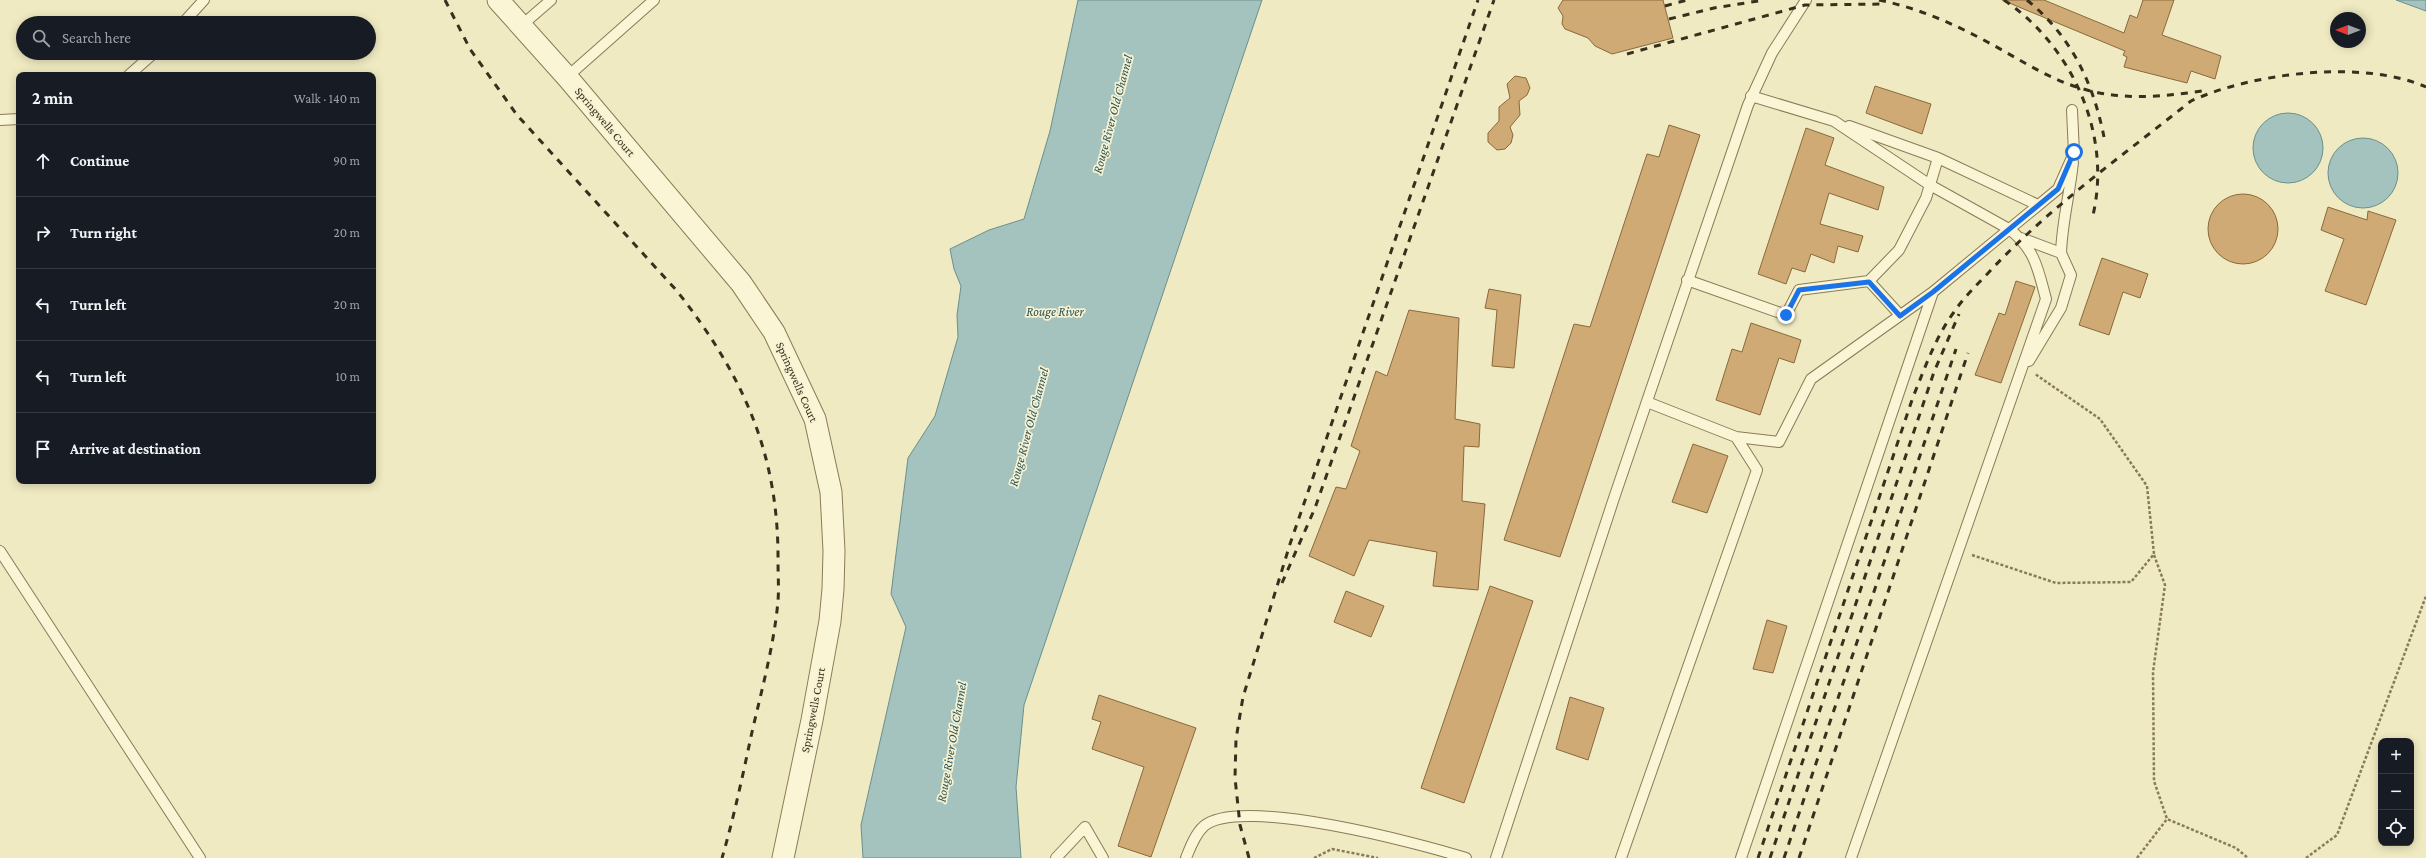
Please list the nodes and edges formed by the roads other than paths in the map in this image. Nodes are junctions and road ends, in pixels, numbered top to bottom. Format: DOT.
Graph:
graph roads {
  1 [pos="204,0"];
  2 [pos="498,0"];
  3 [pos="551,0"];
  4 [pos="654,0"];
  5 [pos="1806,0"];
  6 [pos="189,16"];
  7 [pos="521,26"];
  8 [pos="146,60"];
  9 [pos="132,72"];
  10 [pos="567,77"];
  11 [pos="1751,96"];
  12 [pos="2072,110"];
  13 [pos="16,118"];
  14 [pos="0,120"];
  15 [pos="1834,121"];
  16 [pos="2074,152"];
  17 [pos="1938,158"];
  18 [pos="1930,185"];
  19 [pos="2038,205"];
  20 [pos="2009,229"];
  21 [pos="2021,238"];
  22 [pos="2061,253"];
  23 [pos="1687,280"];
  24 [pos="1869,282"];
  25 [pos="1933,292"];
  26 [pos="1900,316"];
  27 [pos="2018,381"];
  28 [pos="1647,402"];
  29 [pos="1736,437"];
  30 [pos="0,551"];
  31 [pos="200,858"];
  32 [pos="783,858"];
  33 [pos="1056,858"];
  34 [pos="1103,858"];
  35 [pos="1186,858"];
  36 [pos="1466,858"];
  37 [pos="1496,858"];
  38 [pos="1621,858"];
  39 [pos="1741,858"];
  40 [pos="1851,858"];
  1 -- 6 [label="lane"];
  2 -- 7 [label="street, Springwells Court"];
  3 -- 7 [label="lane"];
  4 -- 10 [label="lane"];
  5 -- 11 [label="lane"];
  7 -- 10 [label="street, Springwells Court"];
  8 -- 9 [label="lane"];
  10 -- 32 [label="street, Springwells Court"];
  11 -- 15 [label="lane"];
  11 -- 23 [label="lane"];
  12 -- 16 [label="lane"];
  13 -- 14 [label="lane"];
  15 -- 17 [label="lane"];
  15 -- 18 [label="lane"];
  16 -- 19 [label="lane"];
  16 -- 22 [label="lane"];
  17 -- 18 [label="lane"];
  17 -- 19 [label="lane"];
  18 -- 20 [label="lane"];
  18 -- 24 [label="lane"];
  19 -- 20 [label="lane"];
  20 -- 21 [label="lane"];
  20 -- 25 [label="lane"];
  21 -- 22 [label="lane"];
  21 -- 27 [label="lane"];
  22 -- 27 [label="lane"];
  23 -- 24 [label="lane"];
  23 -- 28 [label="lane"];
  24 -- 26 [label="lane"];
  25 -- 26 [label="lane"];
  25 -- 39 [label="lane"];
  26 -- 29 [label="lane"];
  27 -- 40 [label="lane"];
  28 -- 29 [label="lane"];
  28 -- 37 [label="lane"];
  29 -- 38 [label="lane"];
  30 -- 31 [label="lane"];
  33 -- 34 [label="lane"];
  35 -- 36 [label="lane"];
}
